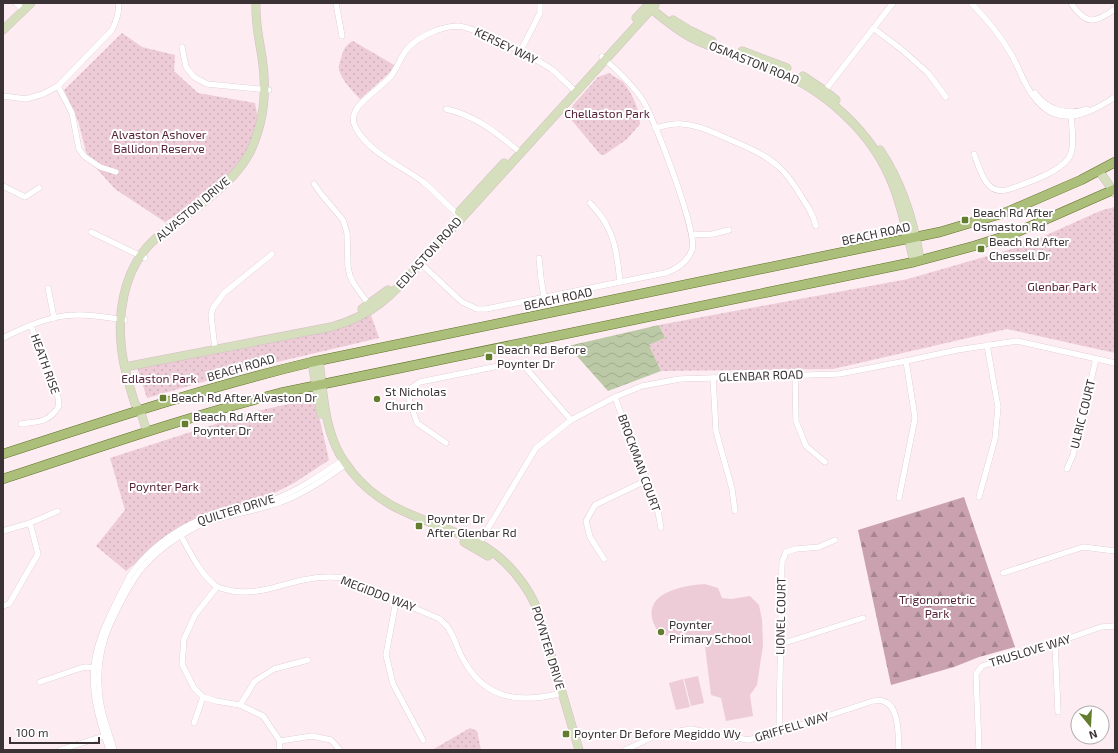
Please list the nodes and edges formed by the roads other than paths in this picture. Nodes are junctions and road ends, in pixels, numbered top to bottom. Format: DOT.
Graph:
graph roads {
  1 [pos="31,3"];
  2 [pos="118,3"];
  3 [pos="256,3"];
  4 [pos="260,3"];
  5 [pos="336,3"];
  6 [pos="540,3"];
  7 [pos="893,3"];
  8 [pos="971,3"];
  9 [pos="1070,3"];
  10 [pos="650,5"];
  11 [pos="21,6"];
  12 [pos="1115,9"];
  13 [pos="3,23"];
  14 [pos="873,28"];
  15 [pos="3,30"];
  16 [pos="342,36"];
  17 [pos="182,47"];
  18 [pos="520,52"];
  19 [pos="604,59"];
  20 [pos="58,86"];
  21 [pos="266,90"];
  22 [pos="574,90"];
  23 [pos="823,93"];
  24 [pos="3,96"];
  25 [pos="946,97"];
  26 [pos="1115,97"];
  27 [pos="446,109"];
  28 [pos="1071,115"];
  29 [pos="655,128"];
  30 [pos="518,151"];
  31 [pos="974,154"];
  32 [pos="1114,165"];
  33 [pos="1099,171"];
  34 [pos="116,172"];
  35 [pos="314,184"];
  36 [pos="3,186"];
  37 [pos="40,188"];
  38 [pos="1114,191"];
  39 [pos="590,203"];
  40 [pos="460,216"];
  41 [pos="816,226"];
  42 [pos="729,230"];
  43 [pos="90,232"];
  44 [pos="692,235"];
  45 [pos="912,238"];
  46 [pos="272,254"];
  47 [pos="143,257"];
  48 [pos="539,258"];
  49 [pos="917,261"];
  50 [pos="418,262"];
  51 [pos="620,282"];
  52 [pos="48,288"];
  53 [pos="544,297"];
  54 [pos="370,307"];
  55 [pos="54,318"];
  56 [pos="123,320"];
  57 [pos="31,326"];
  58 [pos="3,338"];
  59 [pos="987,345"];
  60 [pos="214,347"];
  61 [pos="1096,359"];
  62 [pos="315,361"];
  63 [pos="906,361"];
  64 [pos="127,364"];
  65 [pos="1115,364"];
  66 [pos="795,374"];
  67 [pos="713,378"];
  68 [pos="319,385"];
  69 [pos="616,398"];
  70 [pos="140,410"];
  71 [pos="571,420"];
  72 [pos="21,424"];
  73 [pos="147,432"];
  74 [pos="446,443"];
  75 [pos="3,454"];
  76 [pos="825,462"];
  77 [pos="342,463"];
  78 [pos="1067,468"];
  79 [pos="3,479"];
  80 [pos="645,481"];
  81 [pos="979,497"];
  82 [pos="899,498"];
  83 [pos="58,510"];
  84 [pos="735,511"];
  85 [pos="30,523"];
  86 [pos="660,528"];
  87 [pos="3,532"];
  88 [pos="181,536"];
  89 [pos="835,540"];
  90 [pos="478,546"];
  91 [pos="1115,551"];
  92 [pos="604,559"];
  93 [pos="1003,573"];
  94 [pos="217,587"];
  95 [pos="396,601"];
  96 [pos="3,606"];
  97 [pos="863,618"];
  98 [pos="1115,626"];
  99 [pos="1056,643"];
  100 [pos="781,644"];
  101 [pos="308,660"];
  102 [pos="97,668"];
  103 [pos="40,682"];
  104 [pos="560,694"];
  105 [pos="203,697"];
  106 [pos="240,705"];
  107 [pos="1058,712"];
  108 [pos="194,723"];
  109 [pos="779,732"];
  110 [pos="107,735"];
  111 [pos="423,740"];
  112 [pos="280,741"];
  113 [pos="60,750"];
  114 [pos="109,750"];
  115 [pos="114,750"];
  116 [pos="279,750"];
  117 [pos="340,750"];
  118 [pos="574,750"];
  119 [pos="579,750"];
  120 [pos="625,750"];
  121 [pos="899,750"];
  122 [pos="979,750"];
  1 -- 11 [label="street"];
  2 -- 20 [label="street"];
  3 -- 21 [label="street, ALVASTON DRIVE"];
  4 -- 21 [label="street, ALVASTON DRIVE"];
  5 -- 16 [label="street"];
  6 -- 18 [label="street"];
  7 -- 14 [label="street"];
  8 -- 28 [label="street"];
  9 -- 12 [label="street"];
  10 -- 19 [label="street, EDLASTON ROAD"];
  10 -- 23 [label="street, OSMASTON ROAD"];
  11 -- 13 [label="street"];
  11 -- 15 [label="street"];
  14 -- 23 [label="street"];
  14 -- 25 [label="street"];
  17 -- 21 [label="street"];
  18 -- 22 [label="street, KERSEY WAY"];
  18 -- 40 [label="street, KERSEY WAY"];
  19 -- 22 [label="street, EDLASTON ROAD"];
  19 -- 29 [label="street"];
  20 -- 24 [label="street"];
  20 -- 34 [label="street"];
  21 -- 47 [label="street, ALVASTON DRIVE"];
  22 -- 30 [label="street, EDLASTON ROAD"];
  23 -- 45 [label="street, OSMASTON ROAD"];
  26 -- 28 [label="street"];
  27 -- 30 [label="street"];
  28 -- 31 [label="street"];
  29 -- 41 [label="street"];
  29 -- 44 [label="street"];
  30 -- 40 [label="street, EDLASTON ROAD"];
  32 -- 33 [label="main road, BEACH ROAD"];
  33 -- 38 [label="street"];
  33 -- 45 [label="main road, BEACH ROAD"];
  35 -- 54 [label="street"];
  36 -- 37 [label="street"];
  38 -- 49 [label="main road"];
  39 -- 51 [label="street"];
  40 -- 50 [label="street, EDLASTON ROAD"];
  42 -- 44 [label="street"];
  43 -- 47 [label="street"];
  44 -- 51 [label="street"];
  45 -- 49 [label="street, OSMASTON ROAD"];
  45 -- 62 [label="main road, BEACH ROAD"];
  46 -- 60 [label="street"];
  47 -- 56 [label="street, ALVASTON DRIVE"];
  48 -- 53 [label="street"];
  49 -- 68 [label="main road"];
  50 -- 53 [label="street"];
  50 -- 54 [label="street, EDLASTON ROAD"];
  51 -- 53 [label="street"];
  52 -- 55 [label="street"];
  54 -- 60 [label="street, EDLASTON ROAD"];
  55 -- 56 [label="street"];
  55 -- 57 [label="street"];
  56 -- 64 [label="street, ALVASTON DRIVE"];
  57 -- 58 [label="street"];
  57 -- 72 [label="street, HEATH RISE"];
  59 -- 61 [label="street, GLENBAR ROAD"];
  59 -- 63 [label="street, GLENBAR ROAD"];
  59 -- 81 [label="street"];
  60 -- 64 [label="street, EDLASTON ROAD"];
  61 -- 65 [label="street, GLENBAR ROAD"];
  61 -- 78 [label="street, ULRIC COURT"];
  62 -- 68 [label="street, POYNTER DRIVE"];
  62 -- 70 [label="main road, BEACH ROAD"];
  63 -- 66 [label="street, GLENBAR ROAD"];
  63 -- 82 [label="street"];
  64 -- 70 [label="street, ALVASTON DRIVE"];
  66 -- 67 [label="street, GLENBAR ROAD"];
  66 -- 76 [label="street"];
  67 -- 69 [label="street, GLENBAR ROAD"];
  67 -- 84 [label="street"];
  68 -- 73 [label="main road"];
  68 -- 77 [label="street, POYNTER DRIVE"];
  69 -- 71 [label="street, GLENBAR ROAD"];
  69 -- 80 [label="street, BROCKMAN COURT"];
  70 -- 73 [label="street, ALVASTON DRIVE"];
  70 -- 75 [label="main road, BEACH ROAD"];
  71 -- 74 [label="street"];
  71 -- 90 [label="street, GLENBAR ROAD"];
  73 -- 79 [label="main road"];
  77 -- 88 [label="street, QUILTER DRIVE"];
  77 -- 90 [label="street, POYNTER DRIVE"];
  77 -- 102 [label="street, QUILTER DRIVE"];
  80 -- 86 [label="street, BROCKMAN COURT"];
  80 -- 92 [label="street"];
  83 -- 85 [label="street"];
  85 -- 87 [label="street"];
  85 -- 96 [label="street"];
  88 -- 94 [label="street"];
  88 -- 102 [label="street, QUILTER DRIVE"];
  89 -- 100 [label="street, LIONEL COURT"];
  90 -- 104 [label="street, POYNTER DRIVE"];
  91 -- 93 [label="street"];
  94 -- 95 [label="street, MEGIDDO WAY"];
  94 -- 105 [label="street"];
  95 -- 104 [label="street, MEGIDDO WAY"];
  95 -- 111 [label="street"];
  97 -- 100 [label="street"];
  98 -- 99 [label="street, TRUSLOVE WAY"];
  99 -- 107 [label="street"];
  99 -- 122 [label="street, TRUSLOVE WAY"];
  100 -- 109 [label="street, LIONEL COURT"];
  101 -- 106 [label="street"];
  102 -- 103 [label="street"];
  102 -- 110 [label="street, QUILTER DRIVE"];
  104 -- 118 [label="street, POYNTER DRIVE"];
  104 -- 119 [label="street, POYNTER DRIVE"];
  105 -- 106 [label="street"];
  105 -- 108 [label="street"];
  106 -- 112 [label="street"];
  109 -- 120 [label="street, GRIFFELL WAY"];
  109 -- 121 [label="street, GRIFFELL WAY"];
  110 -- 113 [label="street"];
  110 -- 114 [label="street, QUILTER DRIVE"];
  110 -- 115 [label="street, QUILTER DRIVE"];
  112 -- 116 [label="street"];
  112 -- 117 [label="street"];
}
